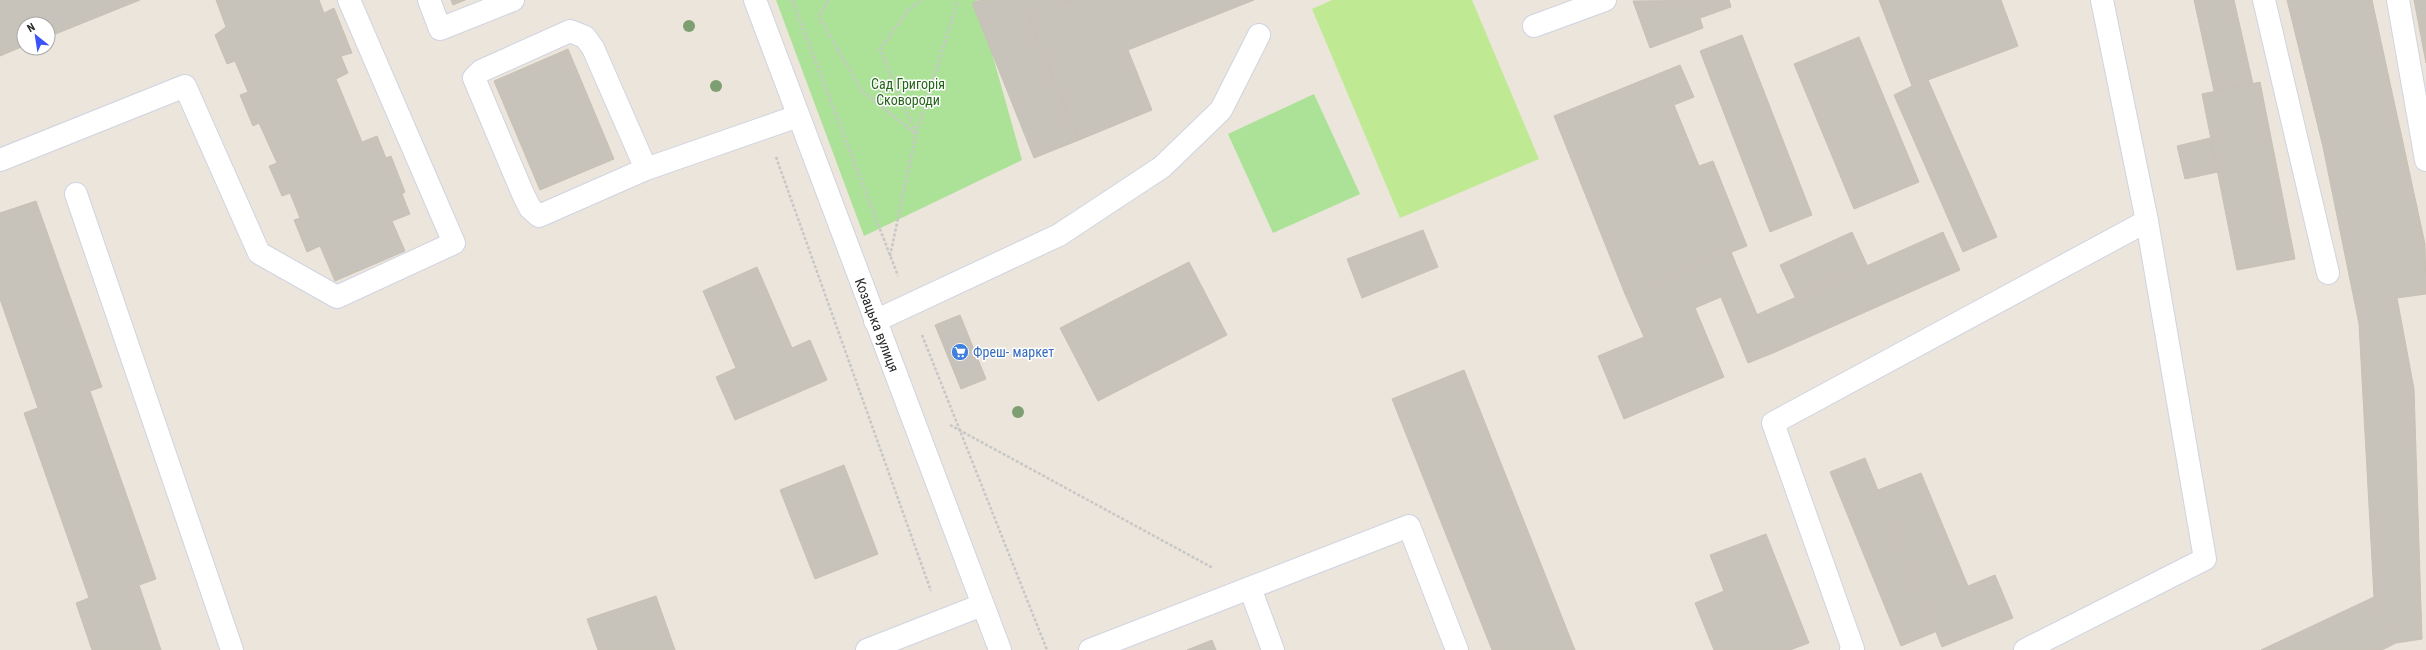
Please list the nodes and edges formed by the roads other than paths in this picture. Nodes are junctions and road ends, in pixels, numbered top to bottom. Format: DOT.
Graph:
graph roads {
  1 [pos="349,0"];
  2 [pos="429,0"];
  3 [pos="513,0"];
  4 [pos="755,0"];
  5 [pos="1605,0"];
  6 [pos="2102,0"];
  7 [pos="2264,0"];
  8 [pos="2398,0"];
  9 [pos="1534,26"];
  10 [pos="1259,35"];
  11 [pos="798,116"];
  12 [pos="0,160"];
  13 [pos="2426,160"];
  14 [pos="646,169"];
  15 [pos="76,194"];
  16 [pos="2146,221"];
  17 [pos="2328,273"];
  18 [pos="876,321"];
  19 [pos="1250,588"];
  20 [pos="982,605"];
  21 [pos="232,650"];
  22 [pos="867,650"];
  23 [pos="1000,650"];
  24 [pos="1090,650"];
  25 [pos="1274,650"];
  26 [pos="1457,650"];
  27 [pos="1853,650"];
  28 [pos="2025,650"];
  1 -- 12 [label="street"];
  2 -- 3 [label="street"];
  4 -- 11 [label="street, Козацька вулиця"];
  5 -- 9 [label="street"];
  6 -- 16 [label="street"];
  7 -- 17 [label="street"];
  8 -- 13 [label="street"];
  10 -- 18 [label="street"];
  11 -- 14 [label="street"];
  11 -- 18 [label="street, Козацька вулиця"];
  14 -- 14 [label="street"];
  15 -- 21 [label="street"];
  16 -- 27 [label="street"];
  16 -- 28 [label="street"];
  18 -- 20 [label="street, Козацька вулиця"];
  19 -- 24 [label="street"];
  19 -- 25 [label="street"];
  19 -- 26 [label="street"];
  20 -- 22 [label="street"];
  20 -- 23 [label="street, Козацька вулиця"];
}
